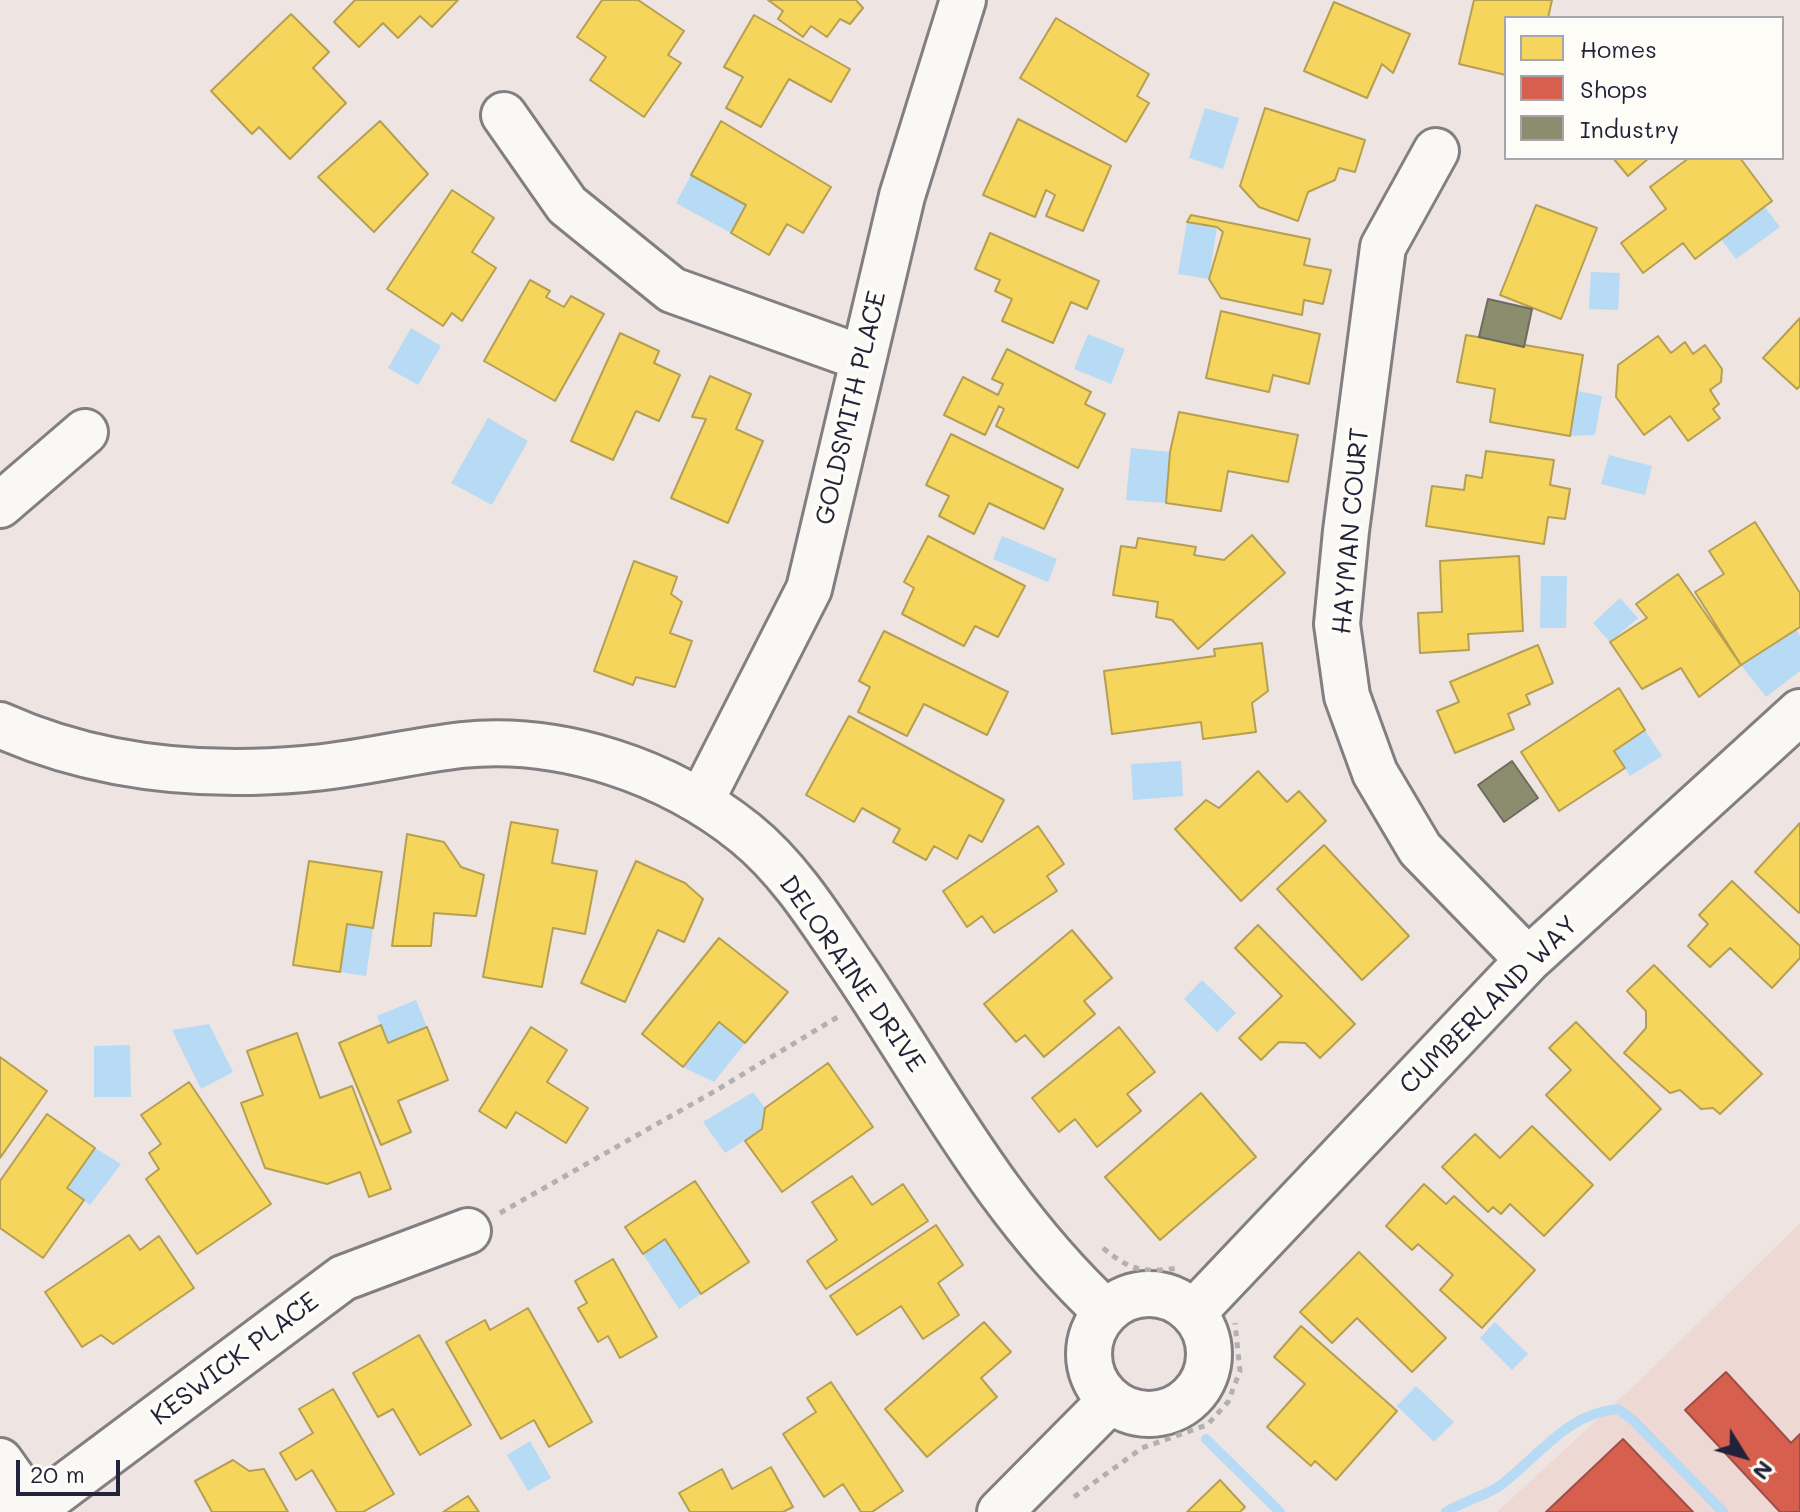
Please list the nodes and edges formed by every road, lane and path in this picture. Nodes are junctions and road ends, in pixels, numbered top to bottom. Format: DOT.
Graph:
graph roads {
  1 [pos="963,0"];
  2 [pos="504,115"];
  3 [pos="1436,151"];
  4 [pos="862,358"];
  5 [pos="85,432"];
  6 [pos="0,505"];
  7 [pos="1800,712"];
  8 [pos="0,725"];
  9 [pos="701,801"];
  10 [pos="1528,960"];
  11 [pos="872,996"];
  12 [pos="468,1231"];
  13 [pos="1095,1242"];
  14 [pos="1179,1268"];
  15 [pos="1106,1312"];
  16 [pos="1213,1315"];
  17 [pos="1110,1401"];
  18 [pos="0,1461"];
  19 [pos="1064,1504"];
  20 [pos="26,1510"];
  21 [pos="1000,1512"];
  1 -- 4 [label="street, GOLDSMITH PLACE"];
  2 -- 4 [label="street"];
  3 -- 10 [label="street, HAYMAN COURT"];
  4 -- 9 [label="street, GOLDSMITH PLACE"];
  5 -- 6 [label="street"];
  7 -- 10 [label="street, CUMBERLAND WAY"];
  8 -- 9 [label="street, DELORAINE DRIVE"];
  9 -- 11 [label="street, DELORAINE DRIVE"];
  10 -- 16 [label="street, CUMBERLAND WAY"];
  11 -- 12 [label="path"];
  11 -- 15 [label="street, DELORAINE DRIVE"];
  12 -- 20 [label="street, KESWICK PLACE"];
  13 -- 14 [label="path"];
  15 -- 16 [label="street"];
  15 -- 17 [label="street"];
  16 -- 17 [label="street"];
  16 -- 19 [label="path"];
  17 -- 21 [label="street"];
  18 -- 20 [label="street"];
}
